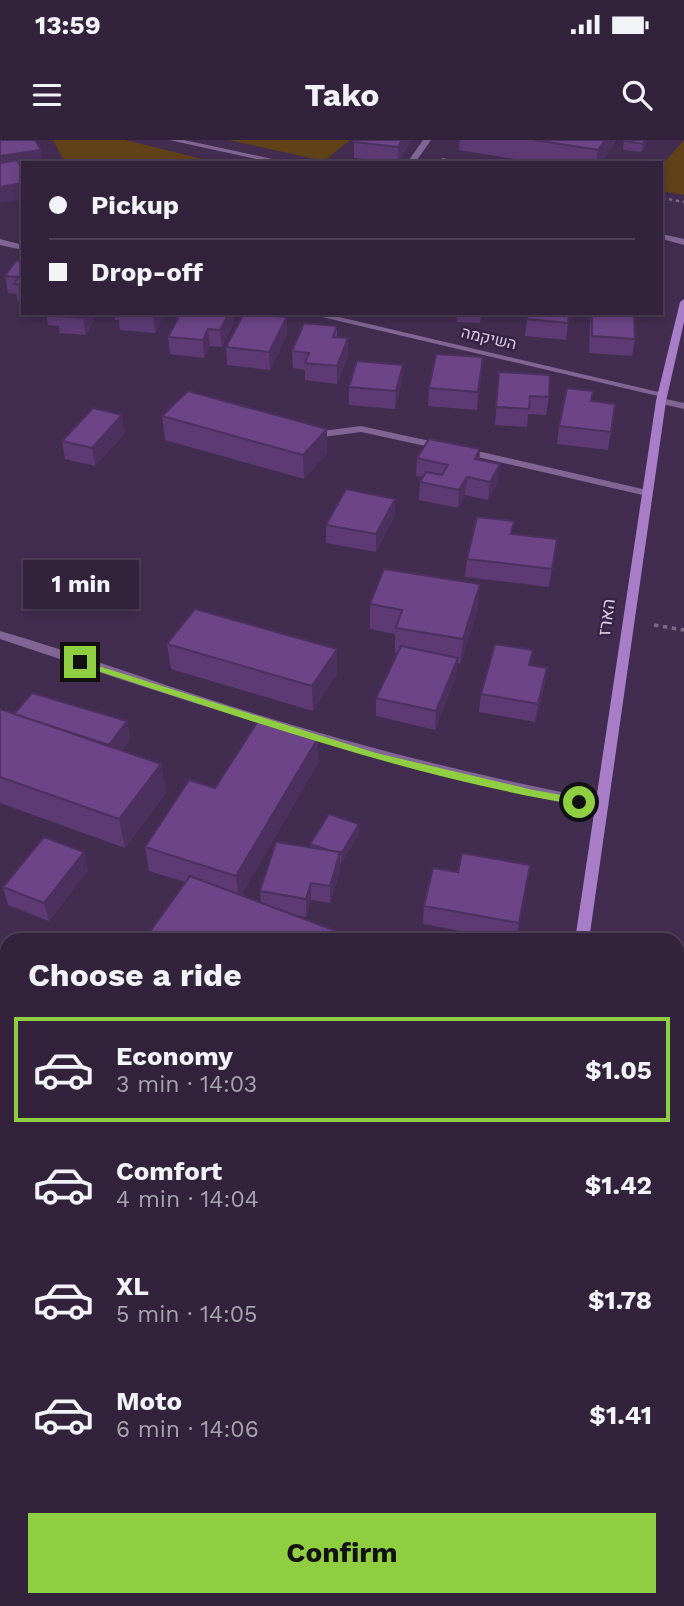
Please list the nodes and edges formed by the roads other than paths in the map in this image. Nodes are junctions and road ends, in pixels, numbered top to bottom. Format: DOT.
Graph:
graph roads {
  1 [pos="173,140"];
  2 [pos="427,140"];
  3 [pos="277,161"];
  4 [pos="412,161"];
  5 [pos="663,237"];
  6 [pos="684,242"];
  7 [pos="0,243"];
  8 [pos="21,248"];
  9 [pos="684,302"];
  10 [pos="317,315"];
  11 [pos="661,398"];
  12 [pos="684,406"];
  13 [pos="315,435"];
  14 [pos="647,493"];
  15 [pos="0,635"];
  16 [pos="602,805"];
  17 [pos="583,933"];
  1 -- 3 [label="street"];
  2 -- 4 [label="street"];
  5 -- 6 [label="street"];
  7 -- 8 [label="street"];
  9 -- 11 [label="street, הארז"];
  10 -- 11 [label="street, השיקמה"];
  11 -- 12 [label="street, השיקמה"];
  11 -- 14 [label="street, הארז"];
  13 -- 14 [label="street"];
  14 -- 16 [label="street, הארז"];
  15 -- 16 [label="street"];
  16 -- 17 [label="street, הארז"];
}
